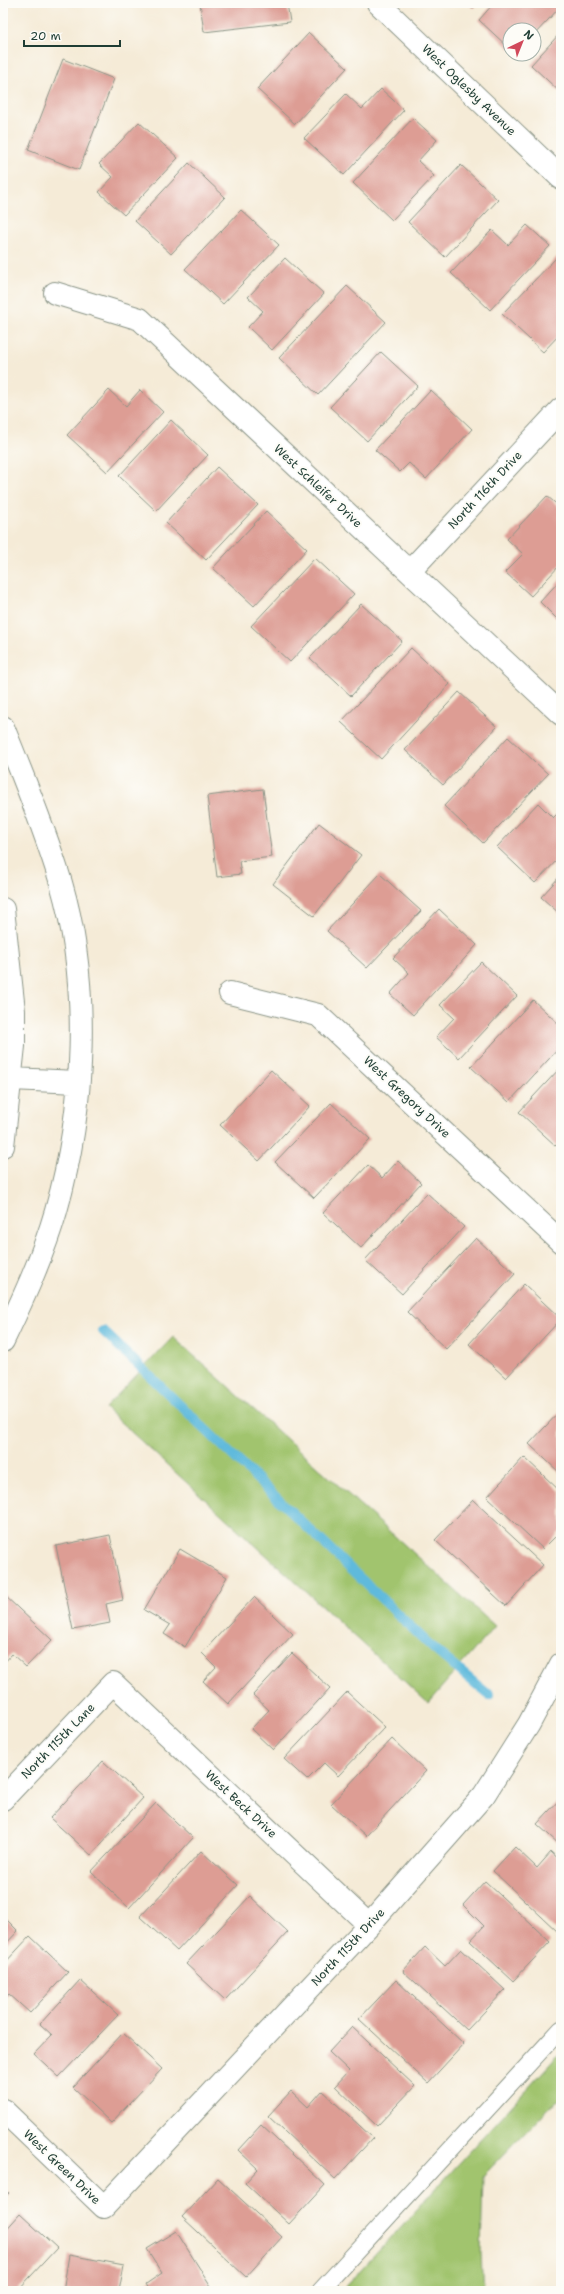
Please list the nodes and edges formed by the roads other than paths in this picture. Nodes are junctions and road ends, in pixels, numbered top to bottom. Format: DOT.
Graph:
graph roads {
  1 [pos="378,3"];
  2 [pos="561,178"];
  3 [pos="55,293"];
  4 [pos="561,409"];
  5 [pos="410,571"];
  6 [pos="561,714"];
  7 [pos="3,727"];
  8 [pos="3,909"];
  9 [pos="230,993"];
  10 [pos="11,1078"];
  11 [pos="78,1082"];
  12 [pos="3,1146"];
  13 [pos="561,1242"];
  14 [pos="3,1341"];
  15 [pos="561,1664"];
  16 [pos="113,1683"];
  17 [pos="6,1789"];
  18 [pos="369,1925"];
  19 [pos="561,2029"];
  20 [pos="3,2110"];
  21 [pos="104,2207"];
  22 [pos="320,2291"];
  1 -- 2 [label="street, West Oglesby Avenue"];
  3 -- 5 [label="street, West Schleifer Drive"];
  4 -- 5 [label="street, North 116th Drive"];
  5 -- 6 [label="street, West Schleifer Drive"];
  7 -- 11 [label="street"];
  8 -- 10 [label="street"];
  9 -- 13 [label="street, West Gregory Drive"];
  10 -- 11 [label="street"];
  10 -- 12 [label="street"];
  11 -- 14 [label="street"];
  15 -- 18 [label="street, North 115th Drive"];
  16 -- 17 [label="street, North 115th Lane"];
  16 -- 18 [label="street, West Beck Drive"];
  18 -- 21 [label="street, North 115th Drive"];
  19 -- 22 [label="lane"];
  20 -- 21 [label="street, West Green Drive"];
}
